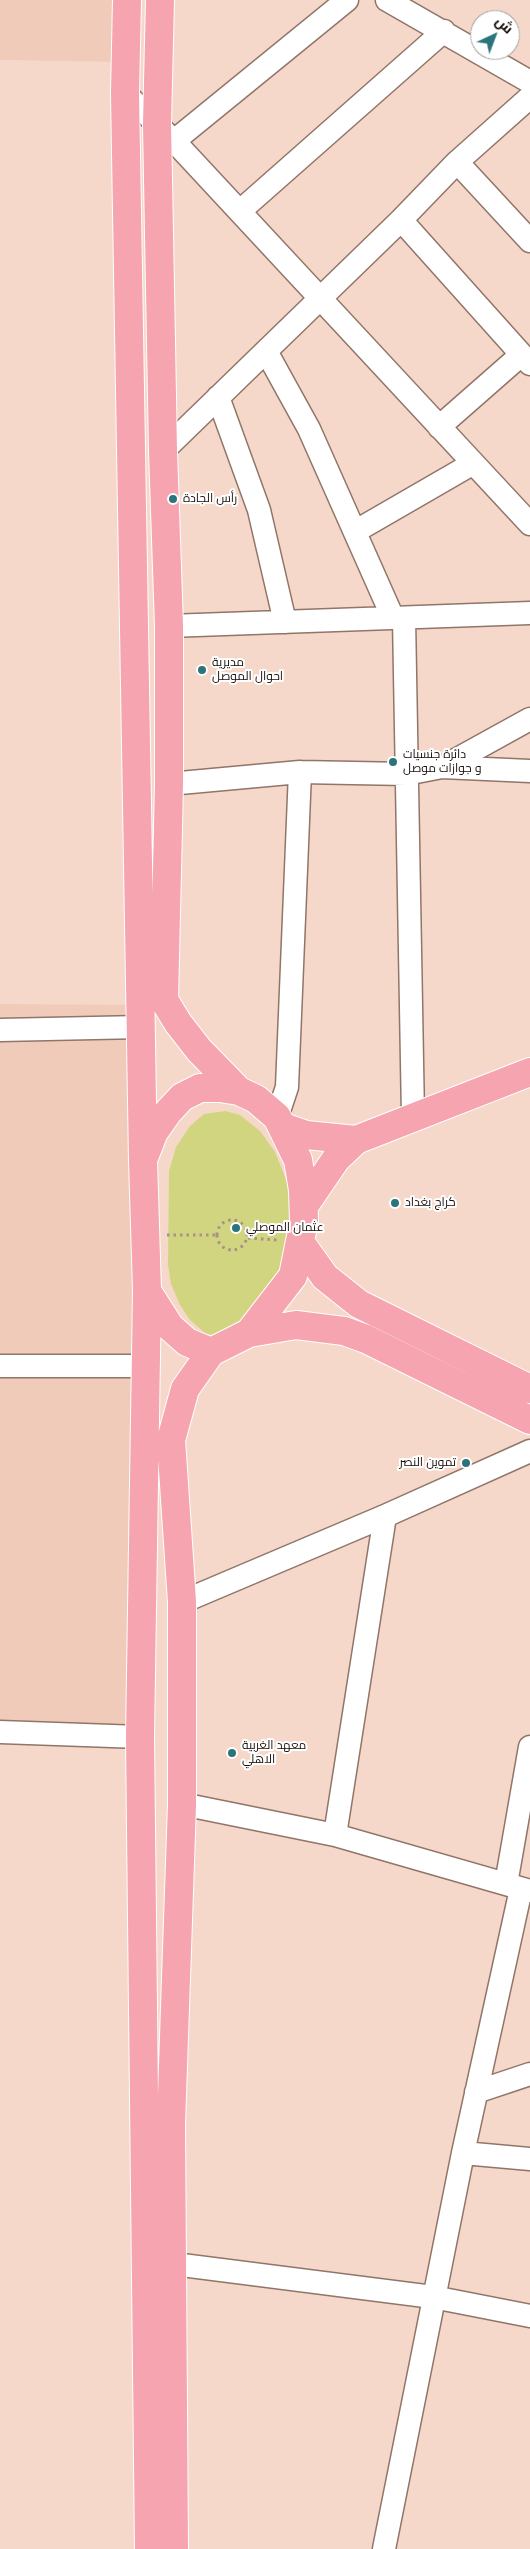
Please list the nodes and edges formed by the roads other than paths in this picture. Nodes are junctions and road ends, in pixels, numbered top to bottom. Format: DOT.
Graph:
graph roads {
  1 [pos="127,0"];
  2 [pos="160,0"];
  3 [pos="347,0"];
  4 [pos="387,0"];
  5 [pos="444,31"];
  6 [pos="530,82"];
  7 [pos="125,92"];
  8 [pos="530,97"];
  9 [pos="166,133"];
  10 [pos="457,162"];
  11 [pos="240,211"];
  12 [pos="400,220"];
  13 [pos="530,241"];
  14 [pos="319,298"];
  15 [pos="266,351"];
  16 [pos="526,360"];
  17 [pos="218,397"];
  18 [pos="439,427"];
  19 [pos="163,450"];
  20 [pos="472,464"];
  21 [pos="528,520"];
  22 [pos="356,531"];
  23 [pos="530,613"];
  24 [pos="399,618"];
  25 [pos="285,622"];
  26 [pos="169,626"];
  27 [pos="530,718"];
  28 [pos="442,767"];
  29 [pos="530,771"];
  30 [pos="300,772"];
  31 [pos="406,774"];
  32 [pos="169,784"];
  33 [pos="141,1027"];
  34 [pos="0,1030"];
  35 [pos="530,1072"];
  36 [pos="239,1091"];
  37 [pos="413,1117"];
  38 [pos="280,1122"];
  39 [pos="356,1140"];
  40 [pos="143,1160"];
  41 [pos="304,1206"];
  42 [pos="300,1242"];
  43 [pos="147,1291"];
  44 [pos="249,1333"];
  45 [pos="211,1352"];
  46 [pos="0,1366"];
  47 [pos="144,1366"];
  48 [pos="530,1389"];
  49 [pos="530,1420"];
  50 [pos="530,1451"];
  51 [pos="384,1516"];
  52 [pos="182,1602"];
  53 [pos="0,1732"];
  54 [pos="140,1737"];
  55 [pos="530,1748"];
  56 [pos="182,1804"];
  57 [pos="335,1835"];
  58 [pos="519,1888"];
  59 [pos="530,2074"];
  60 [pos="476,2092"];
  61 [pos="463,2153"];
  62 [pos="530,2159"];
  63 [pos="174,2264"];
  64 [pos="434,2297"];
  65 [pos="530,2316"];
  66 [pos="149,2549"];
  67 [pos="174,2549"];
  68 [pos="384,2549"];
  1 -- 7 [label="main road"];
  2 -- 9 [label="main road"];
  3 -- 9 [label="street"];
  4 -- 5 [label="street"];
  5 -- 6 [label="street"];
  5 -- 11 [label="street"];
  7 -- 9 [label="street"];
  7 -- 33 [label="main road"];
  8 -- 10 [label="street"];
  9 -- 11 [label="street"];
  9 -- 19 [label="main road"];
  10 -- 12 [label="street"];
  10 -- 13 [label="street"];
  11 -- 14 [label="street"];
  12 -- 14 [label="street"];
  12 -- 16 [label="street"];
  14 -- 15 [label="street"];
  14 -- 18 [label="street"];
  15 -- 17 [label="street"];
  15 -- 22 [label="street"];
  16 -- 18 [label="street"];
  17 -- 19 [label="street"];
  17 -- 25 [label="street"];
  18 -- 20 [label="street"];
  19 -- 26 [label="main road"];
  20 -- 21 [label="street"];
  20 -- 22 [label="street"];
  22 -- 24 [label="street"];
  23 -- 24 [label="street"];
  24 -- 25 [label="street"];
  24 -- 31 [label="street"];
  25 -- 26 [label="street"];
  26 -- 32 [label="main road"];
  27 -- 28 [label="street"];
  28 -- 29 [label="street"];
  28 -- 31 [label="street"];
  30 -- 31 [label="street"];
  30 -- 32 [label="street"];
  30 -- 38 [label="street"];
  31 -- 37 [label="street"];
  32 -- 36 [label="main road"];
  33 -- 34 [label="street"];
  33 -- 40 [label="main road"];
  35 -- 37 [label="main road"];
  36 -- 38 [label="main road"];
  36 -- 40 [label="main road"];
  37 -- 39 [label="main road"];
  38 -- 39 [label="main road"];
  38 -- 41 [label="main road"];
  39 -- 41 [label="main road"];
  40 -- 43 [label="main road"];
  41 -- 42 [label="main road"];
  42 -- 44 [label="main road"];
  42 -- 48 [label="main road"];
  43 -- 45 [label="main road"];
  43 -- 47 [label="main road"];
  44 -- 45 [label="main road"];
  44 -- 49 [label="main road"];
  45 -- 52 [label="main road"];
  46 -- 47 [label="street"];
  47 -- 54 [label="main road"];
  50 -- 51 [label="street"];
  51 -- 52 [label="street"];
  51 -- 57 [label="street"];
  52 -- 56 [label="main road"];
  53 -- 54 [label="street"];
  54 -- 66 [label="main road"];
  55 -- 58 [label="street"];
  56 -- 57 [label="street"];
  56 -- 63 [label="main road"];
  57 -- 58 [label="street"];
  58 -- 60 [label="street"];
  59 -- 60 [label="street"];
  60 -- 61 [label="street"];
  61 -- 62 [label="street"];
  61 -- 64 [label="street"];
  63 -- 64 [label="street"];
  63 -- 67 [label="main road"];
  64 -- 65 [label="street"];
  64 -- 68 [label="street"];
}
